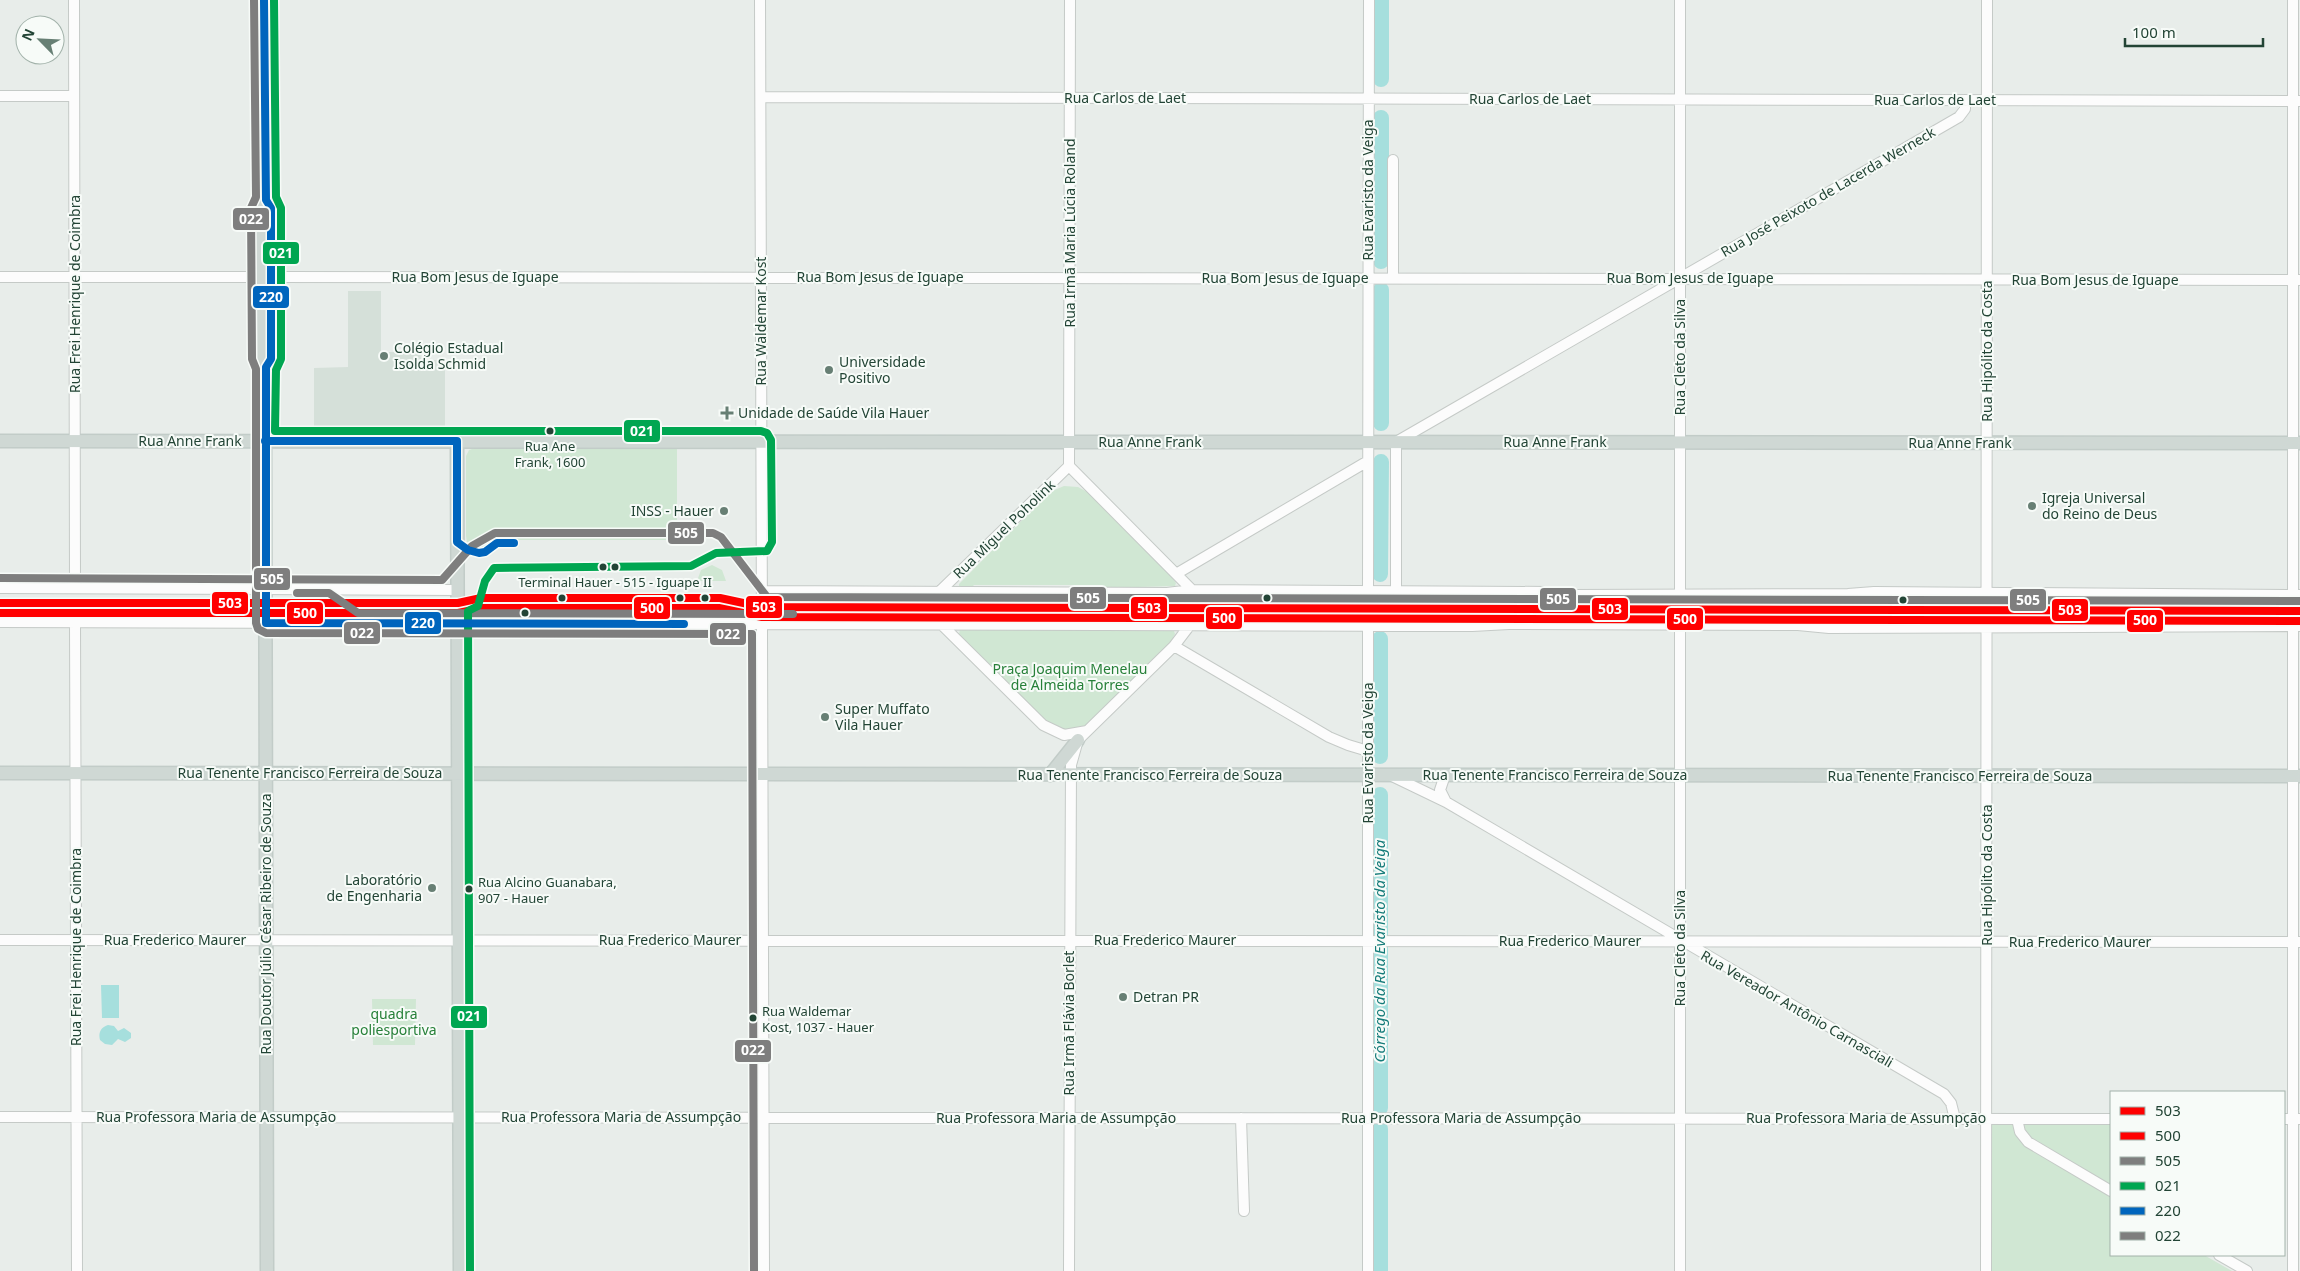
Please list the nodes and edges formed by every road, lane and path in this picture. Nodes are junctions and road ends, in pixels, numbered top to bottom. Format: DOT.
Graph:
graph roads {
  1 [pos="74,0"];
  2 [pos="264,0"];
  3 [pos="760,0"];
  4 [pos="1070,0"];
  5 [pos="1369,0"];
  6 [pos="1680,0"];
  7 [pos="1987,0"];
  8 [pos="2293,0"];
  9 [pos="0,96"];
  10 [pos="74,96"];
  11 [pos="761,97"];
  12 [pos="1070,98"];
  13 [pos="1368,99"];
  14 [pos="1680,100"];
  15 [pos="1965,100"];
  16 [pos="1987,100"];
  17 [pos="2296,101"];
  18 [pos="1393,160"];
  19 [pos="0,277"];
  20 [pos="75,277"];
  21 [pos="266,277"];
  22 [pos="761,277"];
  23 [pos="1070,277"];
  24 [pos="1368,278"];
  25 [pos="1393,278"];
  26 [pos="1680,278"];
  27 [pos="1987,279"];
  28 [pos="2296,280"];
  29 [pos="0,440"];
  30 [pos="75,440"];
  31 [pos="265,441"];
  32 [pos="457,441"];
  33 [pos="762,441"];
  34 [pos="1069,442"];
  35 [pos="1368,442"];
  36 [pos="1396,442"];
  37 [pos="1680,442"];
  38 [pos="1987,442"];
  39 [pos="2296,443"];
  40 [pos="1368,461"];
  41 [pos="1069,466"];
  42 [pos="1176,574"];
  43 [pos="0,588"];
  44 [pos="75,588"];
  45 [pos="265,589"];
  46 [pos="458,590"];
  47 [pos="1192,590"];
  48 [pos="762,591"];
  49 [pos="1368,591"];
  50 [pos="1396,591"];
  51 [pos="939,592"];
  52 [pos="1987,592"];
  53 [pos="1680,594"];
  54 [pos="2296,595"];
  55 [pos="0,622"];
  56 [pos="75,622"];
  57 [pos="266,623"];
  58 [pos="458,624"];
  59 [pos="762,624"];
  60 [pos="942,625"];
  61 [pos="1190,625"];
  62 [pos="1680,625"];
  63 [pos="1368,626"];
  64 [pos="2296,626"];
  65 [pos="1987,627"];
  66 [pos="1174,646"];
  67 [pos="1089,730"];
  68 [pos="1078,740"];
  69 [pos="1368,751"];
  70 [pos="0,773"];
  71 [pos="76,773"];
  72 [pos="266,773"];
  73 [pos="458,774"];
  74 [pos="762,774"];
  75 [pos="1050,775"];
  76 [pos="1069,775"];
  77 [pos="1368,775"];
  78 [pos="1389,775"];
  79 [pos="1445,775"];
  80 [pos="1680,775"];
  81 [pos="1987,776"];
  82 [pos="2296,776"];
  83 [pos="1446,802"];
  84 [pos="0,940"];
  85 [pos="76,940"];
  86 [pos="266,940"];
  87 [pos="459,940"];
  88 [pos="763,940"];
  89 [pos="1069,940"];
  90 [pos="1371,941"];
  91 [pos="1680,941"];
  92 [pos="1987,942"];
  93 [pos="2297,942"];
  94 [pos="0,1117"];
  95 [pos="76,1117"];
  96 [pos="267,1117"];
  97 [pos="459,1117"];
  98 [pos="763,1117"];
  99 [pos="1069,1118"];
  100 [pos="1241,1118"];
  101 [pos="1368,1118"];
  102 [pos="1680,1118"];
  103 [pos="1955,1118"];
  104 [pos="1987,1118"];
  105 [pos="2018,1118"];
  106 [pos="2110,1119"];
  107 [pos="2292,1119"];
  108 [pos="2110,1190"];
  109 [pos="1244,1211"];
  110 [pos="2222,1256"];
  111 [pos="77,1271"];
  112 [pos="268,1271"];
  113 [pos="460,1271"];
  114 [pos="764,1271"];
  115 [pos="1068,1271"];
  116 [pos="1368,1271"];
  117 [pos="1680,1271"];
  118 [pos="1986,1271"];
  119 [pos="2247,1271"];
  120 [pos="2293,1271"];
  1 -- 10 [label="street, Rua Frei Henrique de Coimbra"];
  2 -- 21 [label="main road, Rua Doutor Júlio César Ribeiro de Souza"];
  3 -- 11 [label="street, Rua Waldemar Kost"];
  4 -- 12 [label="street, Rua Irmã Maria Lúcia Roland"];
  5 -- 13 [label="street, Rua Evaristo da Veiga"];
  6 -- 14 [label="street, Rua Cleto da Silva"];
  7 -- 16 [label="street, Rua Hipólito da Costa"];
  8 -- 17 [label="street"];
  9 -- 10 [label="street"];
  10 -- 20 [label="street, Rua Frei Henrique de Coimbra"];
  11 -- 12 [label="street, Rua Carlos de Laet"];
  11 -- 22 [label="street, Rua Waldemar Kost"];
  12 -- 13 [label="street, Rua Carlos de Laet"];
  12 -- 23 [label="street, Rua Irmã Maria Lúcia Roland"];
  13 -- 14 [label="street, Rua Carlos de Laet"];
  13 -- 24 [label="street, Rua Evaristo da Veiga"];
  14 -- 15 [label="street, Rua Carlos de Laet"];
  14 -- 26 [label="street, Rua Cleto da Silva"];
  15 -- 16 [label="street, Rua Carlos de Laet"];
  15 -- 26 [label="street, Rua José Peixoto de Lacerda Werneck"];
  16 -- 17 [label="street, Rua Carlos de Laet"];
  16 -- 27 [label="street, Rua Hipólito da Costa"];
  17 -- 28 [label="street"];
  18 -- 25 [label="street, Rua Evaristo da Veiga"];
  19 -- 20 [label="street, Rua Bom Jesus de Iguape"];
  20 -- 21 [label="street, Rua Bom Jesus de Iguape"];
  20 -- 30 [label="street, Rua Frei Henrique de Coimbra"];
  21 -- 22 [label="street, Rua Bom Jesus de Iguape"];
  21 -- 31 [label="main road, Rua Doutor Júlio César Ribeiro de Souza"];
  22 -- 23 [label="street, Rua Bom Jesus de Iguape"];
  22 -- 33 [label="street, Rua Waldemar Kost"];
  23 -- 24 [label="street, Rua Bom Jesus de Iguape"];
  23 -- 34 [label="street, Rua Irmã Maria Lúcia Roland"];
  24 -- 25 [label="street, Rua Bom Jesus de Iguape"];
  24 -- 35 [label="street, Rua Evaristo da Veiga"];
  25 -- 26 [label="street, Rua Bom Jesus de Iguape"];
  26 -- 27 [label="street, Rua Bom Jesus de Iguape"];
  26 -- 36 [label="street, Rua José Peixoto de Lacerda Werneck"];
  26 -- 37 [label="street, Rua Cleto da Silva"];
  27 -- 28 [label="street, Rua Bom Jesus de Iguape"];
  27 -- 38 [label="street, Rua Hipólito da Costa"];
  28 -- 39 [label="street"];
  29 -- 30 [label="main road, Rua Anne Frank"];
  30 -- 31 [label="main road, Rua Anne Frank"];
  30 -- 44 [label="street, Rua Frei Henrique de Coimbra"];
  31 -- 32 [label="main road, Rua Anne Frank"];
  31 -- 45 [label="main road, Rua Doutor Júlio César Ribeiro de Souza"];
  32 -- 33 [label="main road, Rua Anne Frank"];
  32 -- 46 [label="main road"];
  33 -- 34 [label="main road, Rua Anne Frank"];
  33 -- 48 [label="street, Rua Waldemar Kost"];
  34 -- 35 [label="main road, Rua Anne Frank"];
  34 -- 41 [label="street, Rua Irmã Maria Lúcia Roland"];
  35 -- 36 [label="main road, Rua Anne Frank"];
  35 -- 40 [label="street, Rua Evaristo da Veiga"];
  36 -- 37 [label="main road, Rua Anne Frank"];
  36 -- 50 [label="street"];
  37 -- 38 [label="main road, Rua Anne Frank"];
  37 -- 53 [label="street, Rua Cleto da Silva"];
  38 -- 39 [label="main road, Rua Anne Frank"];
  38 -- 52 [label="street, Rua Hipólito da Costa"];
  39 -- 54 [label="street"];
  40 -- 42 [label="street"];
  40 -- 49 [label="street, Rua Evaristo da Veiga"];
  41 -- 42 [label="street"];
  41 -- 51 [label="street, Rua Miguel Poholink"];
  42 -- 47 [label="street"];
  43 -- 44 [label="street"];
  44 -- 45 [label="street"];
  45 -- 46 [label="street"];
  45 -- 57 [label="main road, Rua Doutor Júlio César Ribeiro de Souza"];
  46 -- 58 [label="main road"];
  47 -- 49 [label="street"];
  47 -- 51 [label="street"];
  47 -- 61 [label="street"];
  48 -- 51 [label="street"];
  48 -- 59 [label="street, Rua Waldemar Kost"];
  49 -- 50 [label="street"];
  50 -- 53 [label="street"];
  52 -- 53 [label="street"];
  52 -- 54 [label="street"];
  52 -- 65 [label="street, Rua Hipólito da Costa"];
  55 -- 56 [label="street"];
  56 -- 57 [label="street"];
  56 -- 71 [label="street, Rua Frei Henrique de Coimbra"];
  57 -- 58 [label="street"];
  57 -- 72 [label="main road, Rua Doutor Júlio César Ribeiro de Souza"];
  58 -- 59 [label="street"];
  58 -- 73 [label="main road"];
  59 -- 60 [label="street"];
  59 -- 74 [label="street, Rua Waldemar Kost"];
  60 -- 61 [label="street"];
  60 -- 67 [label="street"];
  61 -- 63 [label="street"];
  61 -- 66 [label="street"];
  62 -- 63 [label="street"];
  62 -- 65 [label="street"];
  62 -- 80 [label="street, Rua Cleto da Silva"];
  63 -- 69 [label="street, Rua Evaristo da Veiga"];
  64 -- 65 [label="street"];
  64 -- 82 [label="street"];
  65 -- 81 [label="street, Rua Hipólito da Costa"];
  66 -- 67 [label="street"];
  66 -- 69 [label="street"];
  67 -- 68 [label="street"];
  68 -- 75 [label="main road"];
  68 -- 76 [label="street, Rua Irmã Flávia Borlet"];
  69 -- 77 [label="street, Rua Evaristo da Veiga"];
  70 -- 71 [label="main road, Rua Tenente Francisco Ferreira de Souza"];
  71 -- 72 [label="main road, Rua Tenente Francisco Ferreira de Souza"];
  71 -- 85 [label="street, Rua Frei Henrique de Coimbra"];
  72 -- 73 [label="main road, Rua Tenente Francisco Ferreira de Souza"];
  72 -- 86 [label="main road, Rua Doutor Júlio César Ribeiro de Souza"];
  73 -- 74 [label="main road, Rua Tenente Francisco Ferreira de Souza"];
  73 -- 87 [label="main road"];
  74 -- 75 [label="main road, Rua Tenente Francisco Ferreira de Souza"];
  74 -- 88 [label="street, Rua Waldemar Kost"];
  75 -- 76 [label="main road, Rua Tenente Francisco Ferreira de Souza"];
  76 -- 77 [label="main road, Rua Tenente Francisco Ferreira de Souza"];
  76 -- 89 [label="street, Rua Irmã Flávia Borlet"];
  77 -- 78 [label="main road, Rua Tenente Francisco Ferreira de Souza"];
  77 -- 90 [label="street, Rua Evaristo da Veiga"];
  78 -- 79 [label="main road, Rua Tenente Francisco Ferreira de Souza"];
  78 -- 83 [label="street, Rua Vereador Antônio Carnasciali"];
  79 -- 80 [label="main road, Rua Tenente Francisco Ferreira de Souza"];
  79 -- 83 [label="street"];
  80 -- 81 [label="main road, Rua Tenente Francisco Ferreira de Souza"];
  80 -- 91 [label="street, Rua Cleto da Silva"];
  81 -- 82 [label="main road, Rua Tenente Francisco Ferreira de Souza"];
  81 -- 92 [label="street, Rua Hipólito da Costa"];
  82 -- 93 [label="street"];
  83 -- 91 [label="street, Rua Vereador Antônio Carnasciali"];
  84 -- 85 [label="street, Rua Frederico Maurer"];
  85 -- 86 [label="street, Rua Frederico Maurer"];
  85 -- 95 [label="street, Rua Frei Henrique de Coimbra"];
  86 -- 87 [label="street, Rua Frederico Maurer"];
  86 -- 96 [label="main road, Rua Doutor Júlio César Ribeiro de Souza"];
  87 -- 88 [label="street, Rua Frederico Maurer"];
  87 -- 97 [label="main road"];
  88 -- 89 [label="street, Rua Frederico Maurer"];
  88 -- 98 [label="street, Rua Waldemar Kost"];
  89 -- 90 [label="street, Rua Frederico Maurer"];
  89 -- 99 [label="street, Rua Irmã Flávia Borlet"];
  90 -- 91 [label="street, Rua Frederico Maurer"];
  90 -- 101 [label="street, Rua Evaristo da Veiga"];
  91 -- 92 [label="street, Rua Frederico Maurer"];
  91 -- 102 [label="street, Rua Cleto da Silva"];
  91 -- 103 [label="street, Rua Vereador Antônio Carnasciali"];
  92 -- 93 [label="street, Rua Frederico Maurer"];
  92 -- 104 [label="street, Rua Hipólito da Costa"];
  93 -- 107 [label="street"];
  94 -- 95 [label="street, Rua Professora Maria de Assumpção"];
  95 -- 96 [label="street, Rua Professora Maria de Assumpção"];
  95 -- 111 [label="street, Rua Frei Henrique de Coimbra"];
  96 -- 97 [label="street, Rua Professora Maria de Assumpção"];
  96 -- 112 [label="main road, Rua Doutor Júlio César Ribeiro de Souza"];
  97 -- 98 [label="street, Rua Professora Maria de Assumpção"];
  97 -- 113 [label="main road"];
  98 -- 99 [label="street, Rua Professora Maria de Assumpção"];
  98 -- 114 [label="street, Rua Waldemar Kost"];
  99 -- 100 [label="street, Rua Professora Maria de Assumpção"];
  99 -- 115 [label="street, Rua Irmã Flávia Borlet"];
  100 -- 101 [label="street, Rua Professora Maria de Assumpção"];
  100 -- 109 [label="street"];
  101 -- 102 [label="street, Rua Professora Maria de Assumpção"];
  101 -- 116 [label="street, Rua Evaristo da Veiga"];
  102 -- 103 [label="street, Rua Professora Maria de Assumpção"];
  102 -- 117 [label="street, Rua Cleto da Silva"];
  103 -- 104 [label="street, Rua Professora Maria de Assumpção"];
  104 -- 105 [label="street, Rua Professora Maria de Assumpção"];
  104 -- 118 [label="street, Rua Hipólito da Costa"];
  105 -- 106 [label="street, Rua Professora Maria de Assumpção"];
  105 -- 108 [label="street"];
  107 -- 120 [label="street"];
  110 -- 119 [label="street"];
}
